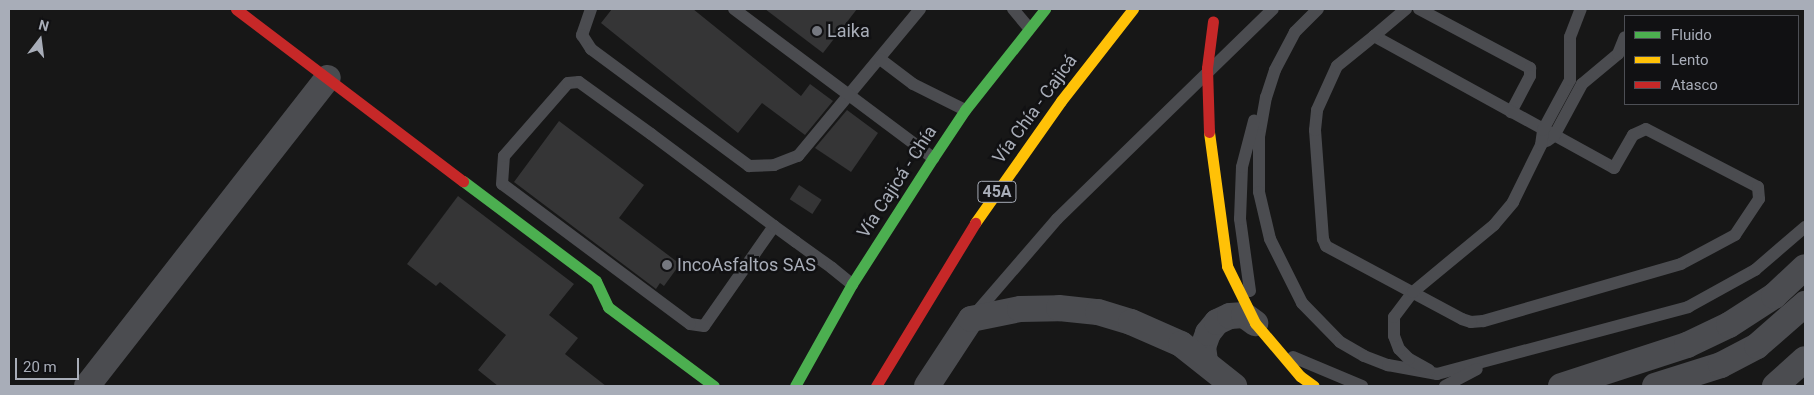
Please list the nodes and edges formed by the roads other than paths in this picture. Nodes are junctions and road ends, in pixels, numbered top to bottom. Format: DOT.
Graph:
graph roads {
  1 [pos="236,9"];
  2 [pos="591,9"];
  3 [pos="734,9"];
  4 [pos="920,9"];
  5 [pos="1013,9"];
  6 [pos="1044,9"];
  7 [pos="1133,9"];
  8 [pos="1216,9"];
  9 [pos="1273,9"];
  10 [pos="1318,9"];
  11 [pos="1406,9"];
  12 [pos="1420,9"];
  13 [pos="1581,9"];
  14 [pos="1029,28"];
  15 [pos="1374,36"];
  16 [pos="1624,39"];
  17 [pos="880,59"];
  18 [pos="1275,70"];
  19 [pos="328,78"];
  20 [pos="850,96"];
  21 [pos="964,110"];
  22 [pos="1510,112"];
  23 [pos="1549,133"];
  24 [pos="933,158"];
  25 [pos="774,226"];
  26 [pos="1805,227"];
  27 [pos="1805,267"];
  28 [pos="852,284"];
  29 [pos="1413,292"];
  30 [pos="1805,304"];
  31 [pos="971,319"];
  32 [pos="1255,323"];
  33 [pos="1276,349"];
  34 [pos="1805,359"];
  35 [pos="1205,361"];
  36 [pos="1490,362"];
  37 [pos="1437,374"];
  38 [pos="87,386"];
  39 [pos="714,386"];
  40 [pos="795,386"];
  41 [pos="876,386"];
  42 [pos="927,386"];
  43 [pos="1234,386"];
  44 [pos="1314,386"];
  45 [pos="1362,386"];
  46 [pos="1445,386"];
  47 [pos="1561,386"];
  48 [pos="1656,386"];
  49 [pos="1775,386"];
  1 -- 19 [label="main road"];
  2 -- 20 [label="lane"];
  3 -- 20 [label="lane"];
  4 -- 17 [label="lane"];
  5 -- 14 [label="lane"];
  6 -- 14 [label="main road, Vía Cajicá - Chía"];
  7 -- 41 [label="main road, Vía Chía - Cajicá / 45A"];
  8 -- 32 [label="main road, bridge"];
  9 -- 31 [label="lane"];
  10 -- 18 [label="lane"];
  11 -- 15 [label="lane"];
  12 -- 22 [label="lane"];
  13 -- 23 [label="lane"];
  14 -- 21 [label="main road, Vía Cajicá - Chía"];
  15 -- 22 [label="lane"];
  15 -- 29 [label="lane"];
  16 -- 23 [label="lane"];
  17 -- 20 [label="lane"];
  17 -- 21 [label="lane"];
  18 -- 32 [label="lane"];
  18 -- 37 [label="lane"];
  19 -- 38 [label="street"];
  19 -- 39 [label="main road"];
  20 -- 24 [label="lane"];
  21 -- 24 [label="main road, Vía Cajicá - Chía"];
  22 -- 23 [label="lane"];
  23 -- 29 [label="lane"];
  23 -- 29 [label="lane"];
  24 -- 28 [label="main road, Vía Cajicá - Chía"];
  25 -- 25 [label="lane"];
  25 -- 28 [label="lane"];
  26 -- 36 [label="lane"];
  27 -- 47 [label="street"];
  28 -- 40 [label="main road, Vía Cajicá - Chía"];
  29 -- 37 [label="lane"];
  30 -- 48 [label="street"];
  31 -- 35 [label="street"];
  31 -- 42 [label="street"];
  32 -- 33 [label="main road"];
  32 -- 35 [label="street"];
  33 -- 44 [label="main road"];
  33 -- 45 [label="lane"];
  34 -- 49 [label="street"];
  35 -- 43 [label="street"];
  36 -- 37 [label="lane"];
  36 -- 46 [label="lane"];
}
